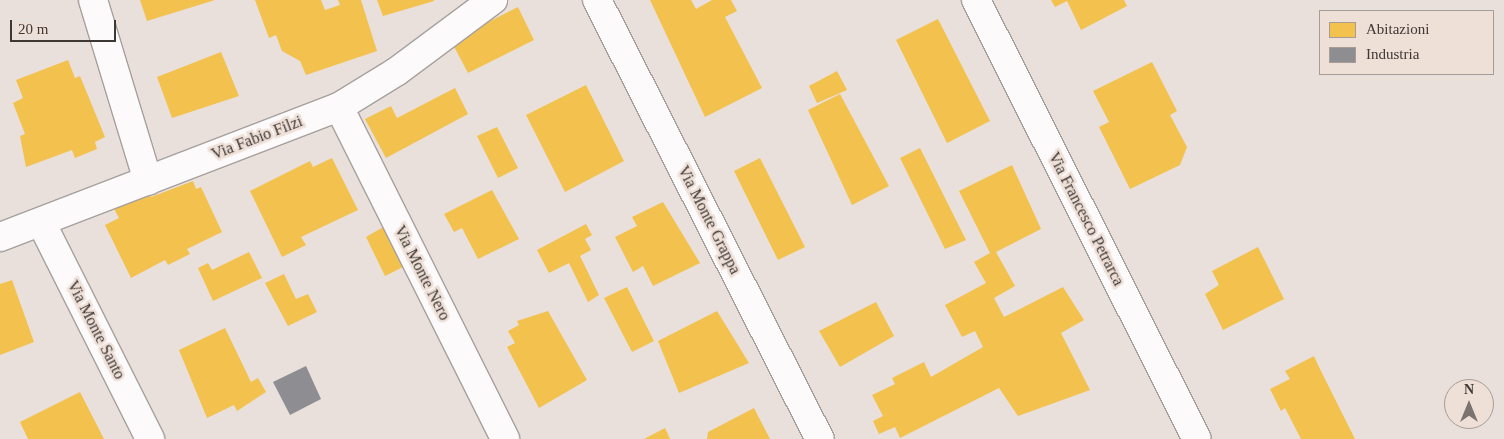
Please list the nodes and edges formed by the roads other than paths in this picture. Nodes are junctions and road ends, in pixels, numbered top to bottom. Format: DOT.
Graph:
graph roads {
  1 [pos="93,0"];
  2 [pos="492,0"];
  3 [pos="597,0"];
  4 [pos="976,0"];
  5 [pos="339,107"];
  6 [pos="148,181"];
  7 [pos="41,222"];
  8 [pos="0,237"];
  9 [pos="150,439"];
  10 [pos="505,439"];
  11 [pos="820,439"];
  12 [pos="1196,439"];
  1 -- 6 [label="street"];
  2 -- 5 [label="street, Via Fabio Filzi"];
  3 -- 11 [label="street, Via Monte Grappa"];
  4 -- 12 [label="street, Via Francesco Petrarca"];
  5 -- 6 [label="street, Via Fabio Filzi"];
  5 -- 10 [label="street, Via Monte Nero"];
  6 -- 7 [label="street, Via Fabio Filzi"];
  7 -- 8 [label="street, Via Fabio Filzi"];
  7 -- 9 [label="street, Via Monte Santo"];
}
